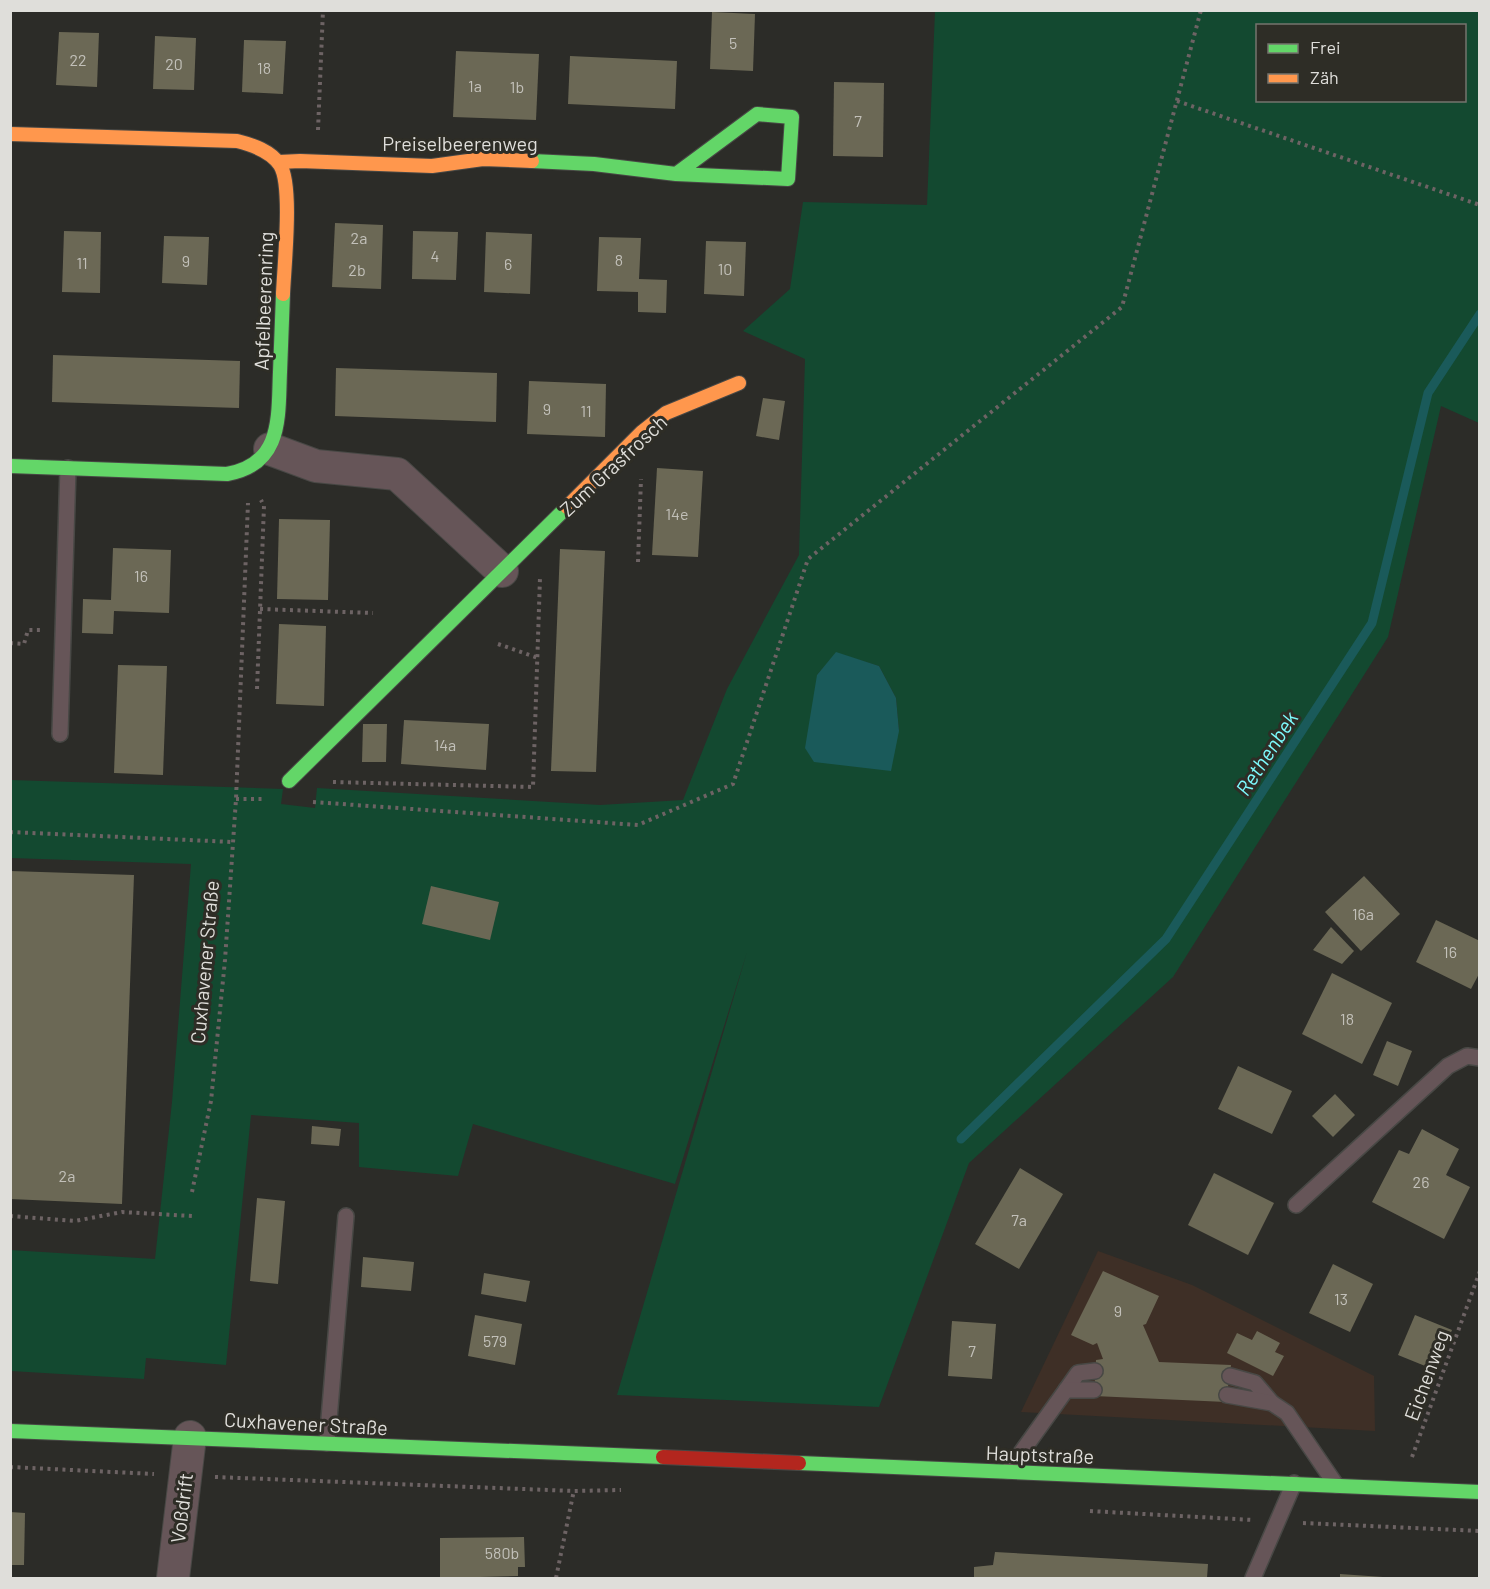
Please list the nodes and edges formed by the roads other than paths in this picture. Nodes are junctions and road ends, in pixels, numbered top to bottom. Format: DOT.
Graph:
graph roads {
  1 [pos="10,134"];
  2 [pos="279,162"];
  3 [pos="676,174"];
  4 [pos="739,383"];
  5 [pos="270,449"];
  6 [pos="10,466"];
  7 [pos="68,468"];
  8 [pos="502,571"];
  9 [pos="60,734"];
  10 [pos="289,781"];
  11 [pos="1479,1058"];
  12 [pos="1296,1205"];
  13 [pos="346,1216"];
  14 [pos="1095,1371"];
  15 [pos="1230,1376"];
  16 [pos="1066,1389"];
  17 [pos="1094,1390"];
  18 [pos="1227,1395"];
  19 [pos="1272,1402"];
  20 [pos="10,1431"];
  21 [pos="190,1437"];
  22 [pos="327,1443"];
  23 [pos="599,1455"];
  24 [pos="1007,1472"];
  25 [pos="1294,1483"];
  26 [pos="1336,1485"];
  27 [pos="1479,1492"];
  28 [pos="173,1578"];
  29 [pos="1253,1578"];
  1 -- 2 [label="street"];
  2 -- 3 [label="street, Preiselbeerenweg"];
  2 -- 5 [label="street, Apfelbeerenring"];
  3 -- 3 [label="street, Preiselbeerenweg"];
  4 -- 8 [label="street, Zum Grasfrosch"];
  5 -- 7 [label="street"];
  5 -- 8 [label="street"];
  6 -- 7 [label="street"];
  7 -- 9 [label="lane"];
  8 -- 10 [label="street, Zum Grasfrosch"];
  11 -- 12 [label="lane"];
  13 -- 22 [label="lane"];
  14 -- 16 [label="lane"];
  15 -- 19 [label="lane"];
  16 -- 17 [label="lane"];
  16 -- 24 [label="lane"];
  18 -- 19 [label="lane"];
  19 -- 26 [label="lane"];
  20 -- 21 [label="street, Cuxhavener Straße"];
  21 -- 22 [label="street, Cuxhavener Straße"];
  21 -- 28 [label="street, Voßdrift"];
  22 -- 23 [label="street, Cuxhavener Straße"];
  23 -- 24 [label="street, Hauptstraße"];
  24 -- 25 [label="street, Hauptstraße"];
  25 -- 26 [label="street, Hauptstraße"];
  25 -- 29 [label="lane"];
  26 -- 27 [label="street, Hauptstraße"];
}
